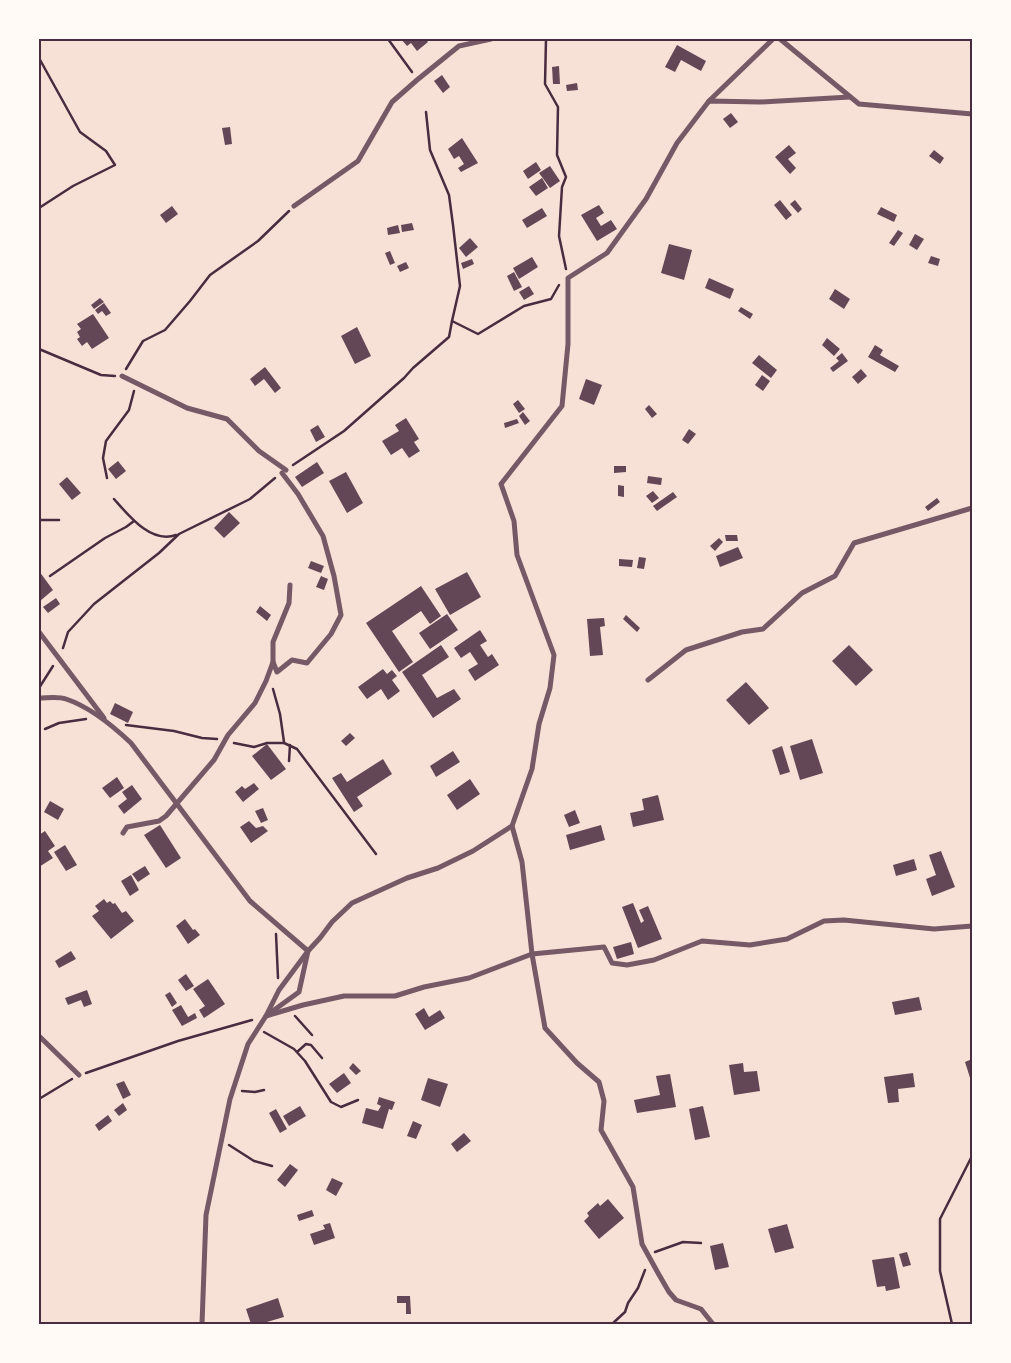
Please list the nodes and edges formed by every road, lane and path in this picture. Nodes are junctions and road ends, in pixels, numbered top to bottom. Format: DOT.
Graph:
graph roads {
  1 [pos="388,39"];
  2 [pos="491,39"];
  3 [pos="546,39"];
  4 [pos="773,39"];
  5 [pos="780,39"];
  6 [pos="39,58"];
  7 [pos="417,80"];
  8 [pos="850,97"];
  9 [pos="709,101"];
  10 [pos="426,112"];
  11 [pos="972,114"];
  12 [pos="294,206"];
  13 [pos="39,208"];
  14 [pos="566,270"];
  15 [pos="568,278"];
  16 [pos="452,321"];
  17 [pos="39,349"];
  18 [pos="122,376"];
  19 [pos="133,382"];
  20 [pos="284,471"];
  21 [pos="107,478"];
  22 [pos="114,499"];
  23 [pos="972,508"];
  24 [pos="39,520"];
  25 [pos="59,520"];
  26 [pos="134,521"];
  27 [pos="179,534"];
  28 [pos="50,576"];
  29 [pos="290,585"];
  30 [pos="39,632"];
  31 [pos="57,658"];
  32 [pos="273,662"];
  33 [pos="268,675"];
  34 [pos="648,680"];
  35 [pos="39,688"];
  36 [pos="39,698"];
  37 [pos="101,719"];
  38 [pos="107,723"];
  39 [pos="45,729"];
  40 [pos="224,741"];
  41 [pos="284,743"];
  42 [pos="290,745"];
  43 [pos="289,761"];
  44 [pos="176,803"];
  45 [pos="512,826"];
  46 [pos="123,833"];
  47 [pos="376,854"];
  48 [pos="276,922"];
  49 [pos="972,926"];
  50 [pos="308,950"];
  51 [pos="532,954"];
  52 [pos="279,990"];
  53 [pos="290,1009"];
  54 [pos="265,1017"];
  55 [pos="312,1035"];
  56 [pos="39,1036"];
  57 [pos="297,1052"];
  58 [pos="322,1058"];
  59 [pos="79,1075"];
  60 [pos="234,1087"];
  61 [pos="264,1090"];
  62 [pos="39,1099"];
  63 [pos="358,1100"];
  64 [pos="222,1140"];
  65 [pos="972,1156"];
  66 [pos="272,1166"];
  67 [pos="202,1324"];
  68 [pos="713,1324"];
  69 [pos="952,1324"];
  1 -- 7 [label="path"];
  2 -- 7 [label="street"];
  3 -- 14 [label="path"];
  4 -- 9 [label="street"];
  5 -- 8 [label="street"];
  6 -- 13 [label="path"];
  7 -- 12 [label="street"];
  8 -- 9 [label="street"];
  8 -- 11 [label="street"];
  9 -- 15 [label="street"];
  10 -- 16 [label="path"];
  12 -- 18 [label="path"];
  14 -- 15 [label="path"];
  14 -- 16 [label="path"];
  15 -- 45 [label="street"];
  16 -- 20 [label="path"];
  17 -- 18 [label="path"];
  18 -- 19 [label="street"];
  19 -- 20 [label="street"];
  19 -- 21 [label="path"];
  20 -- 27 [label="path"];
  20 -- 32 [label="street"];
  22 -- 26 [label="path"];
  23 -- 34 [label="street"];
  24 -- 25 [label="path"];
  26 -- 27 [label="path"];
  26 -- 28 [label="path"];
  27 -- 31 [label="path"];
  29 -- 32 [label="street"];
  30 -- 31 [label="street"];
  31 -- 35 [label="path"];
  31 -- 38 [label="street"];
  32 -- 33 [label="street"];
  33 -- 40 [label="street"];
  33 -- 41 [label="path"];
  36 -- 37 [label="street"];
  37 -- 38 [label="street"];
  37 -- 39 [label="path"];
  38 -- 40 [label="path"];
  38 -- 44 [label="street"];
  40 -- 41 [label="path"];
  40 -- 44 [label="street"];
  41 -- 42 [label="path"];
  42 -- 43 [label="path"];
  42 -- 47 [label="path"];
  44 -- 46 [label="street"];
  44 -- 48 [label="street"];
  45 -- 50 [label="street"];
  45 -- 51 [label="street"];
  48 -- 50 [label="street"];
  48 -- 52 [label="path"];
  49 -- 51 [label="street"];
  50 -- 52 [label="street"];
  50 -- 54 [label="street"];
  51 -- 53 [label="street"];
  51 -- 68 [label="street"];
  52 -- 54 [label="street"];
  53 -- 54 [label="street"];
  53 -- 55 [label="path"];
  54 -- 57 [label="path"];
  54 -- 59 [label="path"];
  54 -- 60 [label="street"];
  56 -- 59 [label="street"];
  57 -- 58 [label="path"];
  57 -- 63 [label="path"];
  59 -- 62 [label="path"];
  60 -- 61 [label="path"];
  60 -- 64 [label="street"];
  64 -- 66 [label="path"];
  64 -- 67 [label="street"];
  65 -- 69 [label="path"];
}
